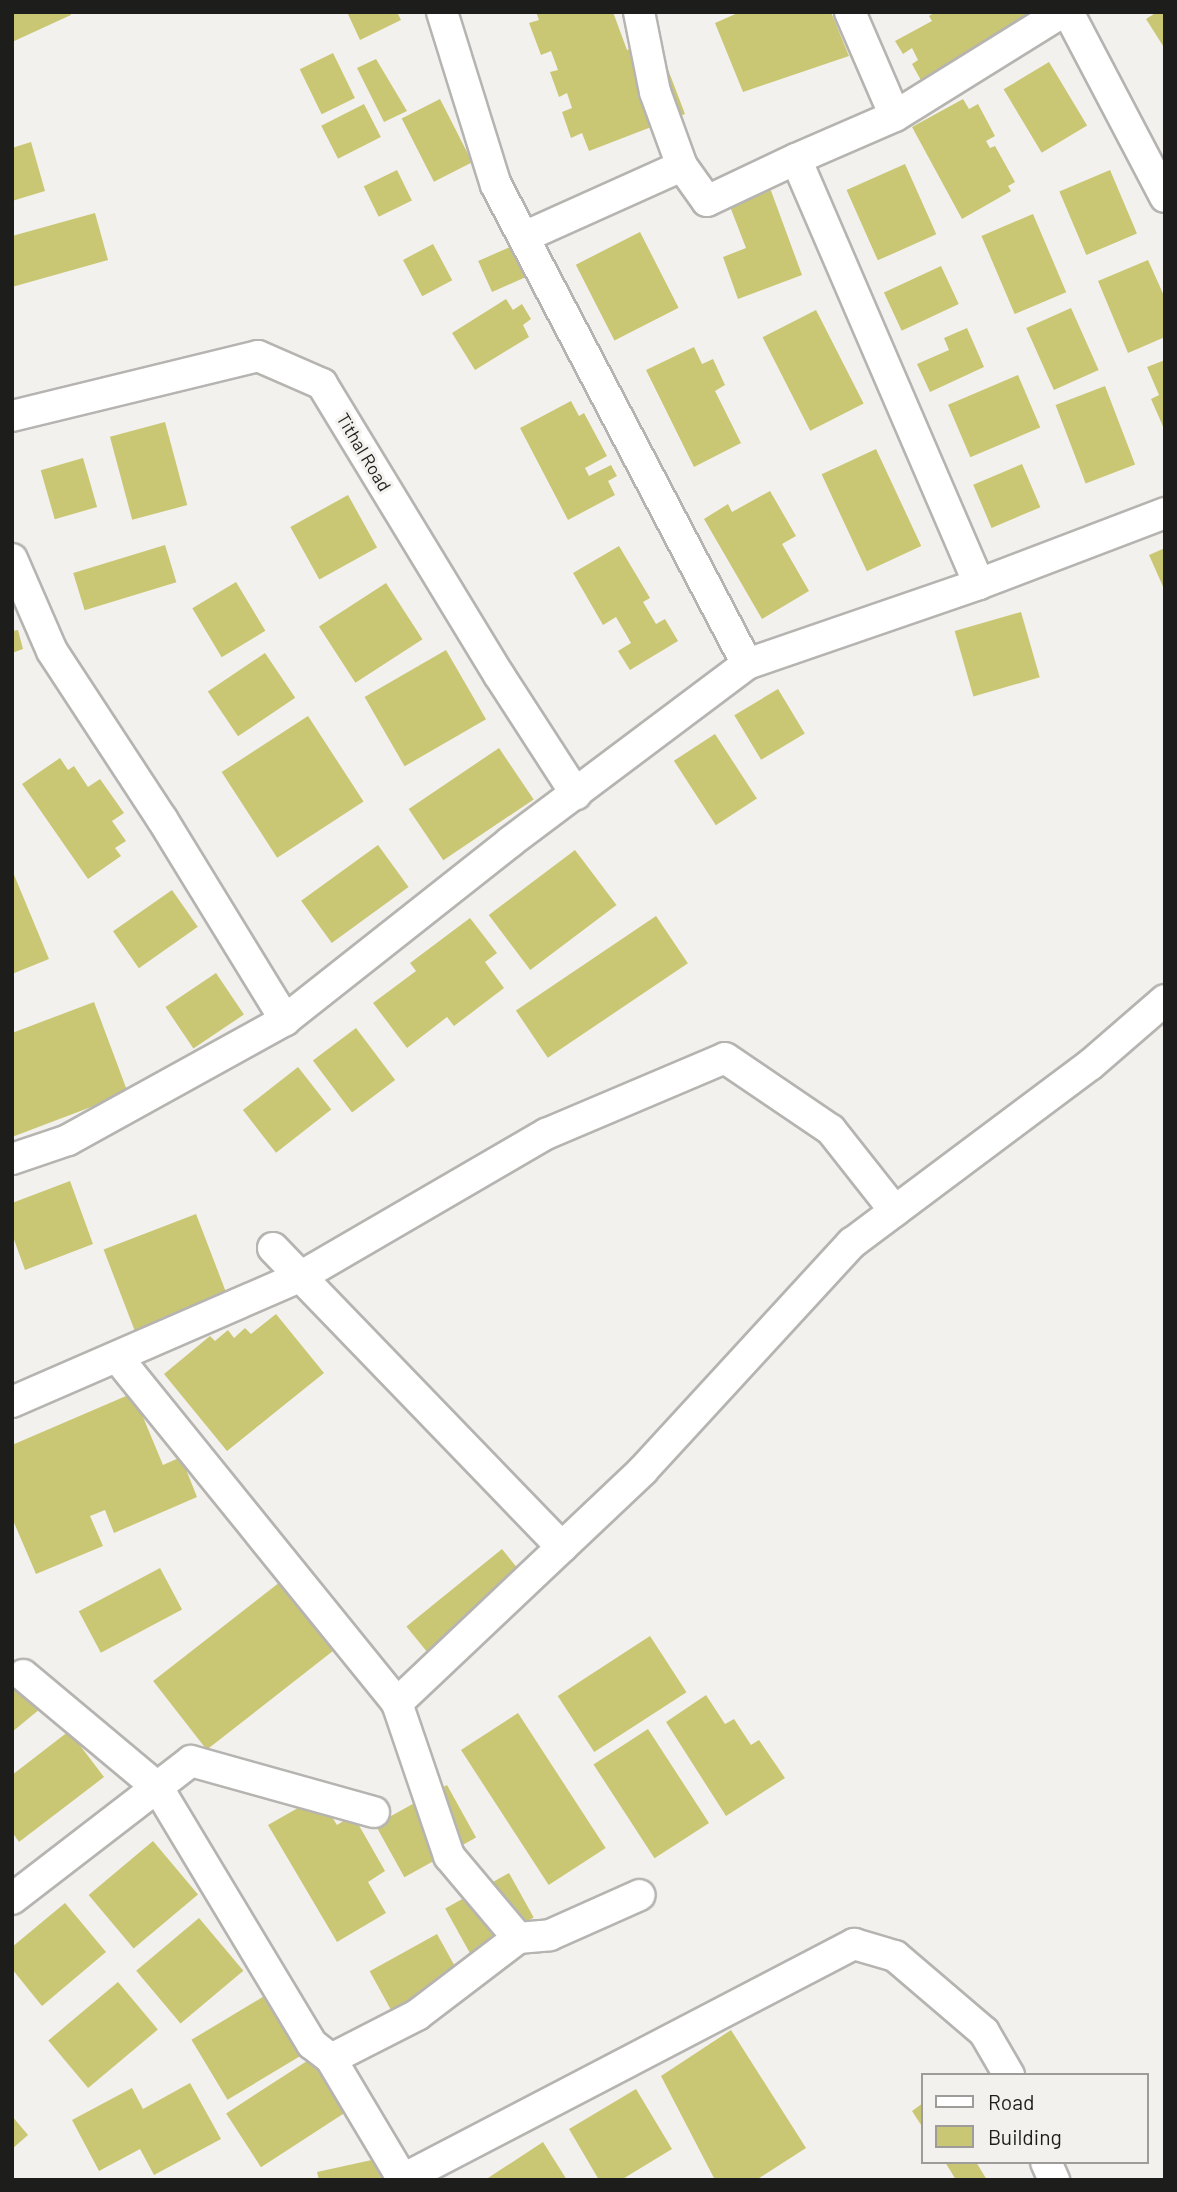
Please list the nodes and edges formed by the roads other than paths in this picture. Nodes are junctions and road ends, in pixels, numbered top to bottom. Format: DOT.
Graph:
graph roads {
  1 [pos="442,12"];
  2 [pos="639,12"];
  3 [pos="850,12"];
  4 [pos="1062,12"];
  5 [pos="1068,12"];
  6 [pos="895,117"];
  7 [pos="796,159"];
  8 [pos="682,166"];
  9 [pos="1165,197"];
  10 [pos="524,237"];
  11 [pos="12,416"];
  12 [pos="1165,513"];
  13 [pos="12,559"];
  14 [pos="979,584"];
  15 [pos="747,664"];
  16 [pos="576,794"];
  17 [pos="1165,1000"];
  18 [pos="285,1020"];
  19 [pos="12,1159"];
  20 [pos="895,1211"];
  21 [pos="273,1248"];
  22 [pos="300,1277"];
  23 [pos="117,1356"];
  24 [pos="12,1402"];
  25 [pos="562,1547"];
  26 [pos="23,1675"];
  27 [pos="397,1703"];
  28 [pos="158,1788"];
  29 [pos="374,1812"];
  30 [pos="640,1895"];
  31 [pos="12,1899"];
  32 [pos="518,1938"];
  33 [pos="331,2059"];
  34 [pos="1008,2073"];
  35 [pos="1047,2164"];
  36 [pos="403,2179"];
  37 [pos="1054,2180"];
  1 -- 10 [label="street"];
  2 -- 8 [label="street"];
  3 -- 6 [label="street"];
  4 -- 6 [label="street"];
  5 -- 9 [label="street"];
  6 -- 7 [label="street"];
  7 -- 8 [label="street"];
  7 -- 14 [label="street"];
  8 -- 10 [label="street"];
  10 -- 15 [label="street"];
  11 -- 16 [label="street, Tithal Road"];
  12 -- 14 [label="street"];
  13 -- 18 [label="street"];
  14 -- 15 [label="street"];
  15 -- 16 [label="street"];
  16 -- 18 [label="street"];
  17 -- 20 [label="street"];
  18 -- 19 [label="street"];
  20 -- 22 [label="street"];
  20 -- 25 [label="street"];
  21 -- 22 [label="street"];
  22 -- 23 [label="street"];
  22 -- 25 [label="street"];
  23 -- 24 [label="street"];
  23 -- 27 [label="street"];
  25 -- 27 [label="street"];
  26 -- 28 [label="street"];
  27 -- 32 [label="street"];
  28 -- 29 [label="street"];
  28 -- 31 [label="street"];
  28 -- 33 [label="street"];
  30 -- 32 [label="street"];
  32 -- 33 [label="street"];
  33 -- 36 [label="street"];
  34 -- 36 [label="street"];
  35 -- 37 [label="street"];
}
